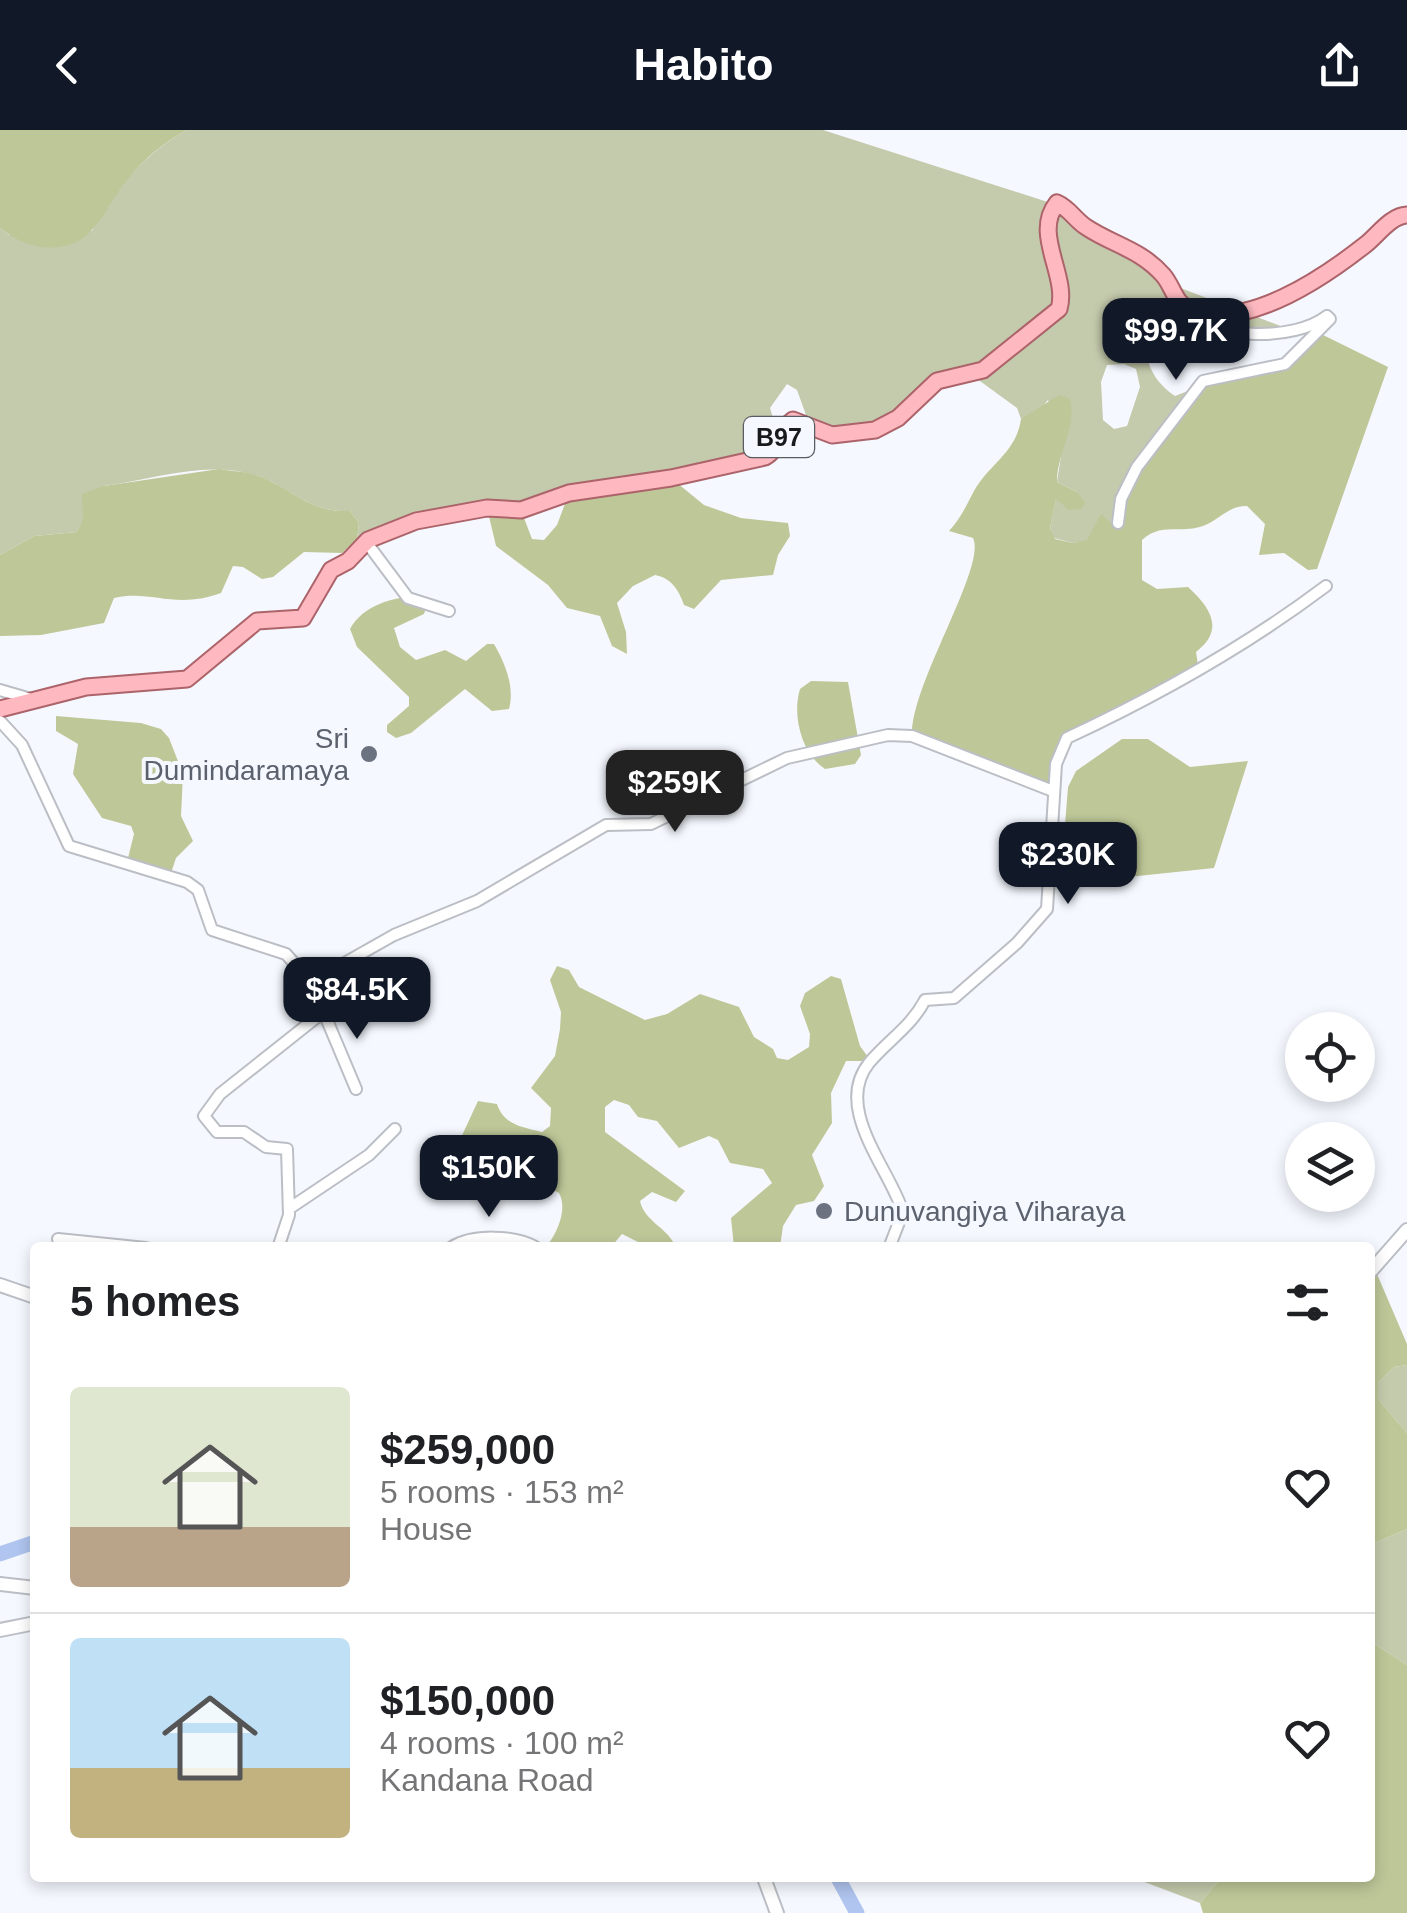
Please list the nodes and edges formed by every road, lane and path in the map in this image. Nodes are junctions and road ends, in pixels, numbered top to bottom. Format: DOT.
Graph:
graph roads {
  1 [pos="1407,214"];
  2 [pos="1182,305"];
  3 [pos="1118,523"];
  4 [pos="368,543"];
  5 [pos="1326,586"];
  6 [pos="449,611"];
  7 [pos="0,690"];
  8 [pos="32,699"];
  9 [pos="0,708"];
  10 [pos="0,721"];
  11 [pos="1053,791"];
  12 [pos="311,982"];
  13 [pos="322,1013"];
  14 [pos="356,1089"];
  15 [pos="395,1129"];
  16 [pos="290,1208"];
  17 [pos="1407,1230"];
  18 [pos="58,1239"];
  19 [pos="87,1242"];
  20 [pos="280,1242"];
  21 [pos="463,1242"];
  22 [pos="516,1242"];
  23 [pos="891,1242"];
  24 [pos="1375,1266"];
  25 [pos="0,1285"];
  26 [pos="30,1295"];
  27 [pos="0,1584"];
  28 [pos="30,1587"];
  29 [pos="30,1624"];
  30 [pos="0,1630"];
  31 [pos="766,1882"];
  32 [pos="778,1913"];
  1 -- 2 [label="main road"];
  2 -- 3 [label="street"];
  2 -- 4 [label="main road, B97"];
  4 -- 6 [label="street"];
  4 -- 8 [label="main road, B97"];
  5 -- 11 [label="street"];
  7 -- 8 [label="street"];
  8 -- 9 [label="main road, B97"];
  10 -- 12 [label="street"];
  11 -- 12 [label="street"];
  11 -- 23 [label="street"];
  12 -- 13 [label="street"];
  13 -- 14 [label="street"];
  13 -- 16 [label="street"];
  15 -- 16 [label="street"];
  16 -- 20 [label="street"];
  17 -- 24 [label="street"];
  18 -- 19 [label="street"];
  21 -- 22 [label="street"];
  25 -- 26 [label="street"];
  27 -- 28 [label="street"];
  29 -- 30 [label="street"];
  31 -- 32 [label="street"];
}
